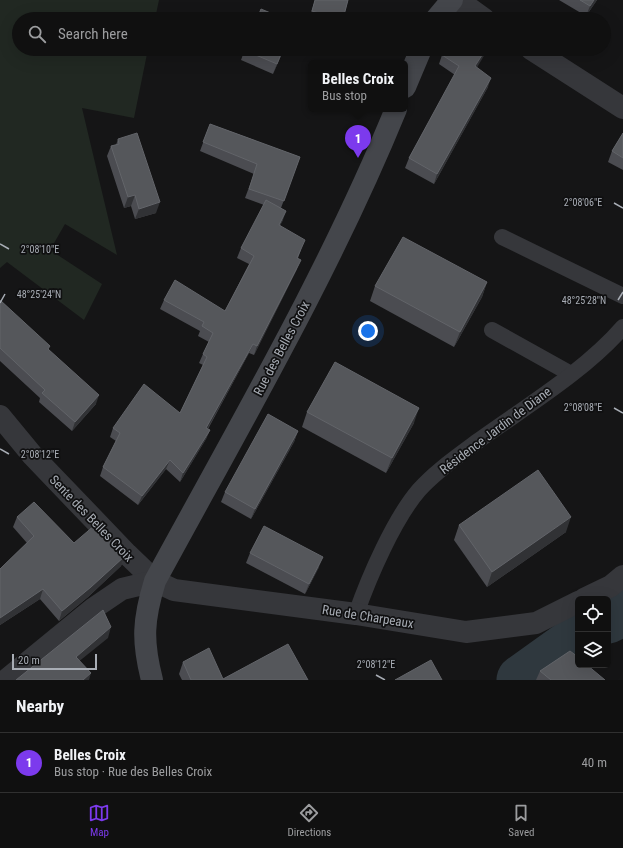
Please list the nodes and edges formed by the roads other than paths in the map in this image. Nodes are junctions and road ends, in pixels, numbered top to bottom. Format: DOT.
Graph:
graph roads {
  1 [pos="432,0"];
  2 [pos="452,0"];
  3 [pos="458,0"];
  4 [pos="431,12"];
  5 [pos="442,12"];
  6 [pos="474,12"];
  7 [pos="417,56"];
  8 [pos="542,56"];
  9 [pos="408,79"];
  10 [pos="623,108"];
  11 [pos="395,112"];
  12 [pos="502,237"];
  13 [pos="623,296"];
  14 [pos="623,327"];
  15 [pos="492,330"];
  16 [pos="571,374"];
  17 [pos="0,416"];
  18 [pos="623,576"];
  19 [pos="155,581"];
  20 [pos="590,596"];
  21 [pos="575,604"];
  22 [pos="356,614"];
  23 [pos="6,680"];
  24 [pos="152,680"];
  1 -- 4 [label="main road"];
  2 -- 5 [label="main road"];
  3 -- 6 [label="street"];
  7 -- 9 [label="main road"];
  8 -- 10 [label="street"];
  11 -- 19 [label="main road, Rue des Belles Croix"];
  12 -- 13 [label="lane"];
  14 -- 16 [label="lane, Résidence Jardin de Diane"];
  15 -- 16 [label="lane"];
  16 -- 22 [label="lane, Résidence Jardin de Diane"];
  17 -- 19 [label="street, Sente des Belles Croix"];
  18 -- 20 [label="street"];
  19 -- 22 [label="street, Rue de Charpeaux"];
  19 -- 23 [label="street"];
  19 -- 24 [label="main road, Rue des Belles Croix"];
  21 -- 22 [label="street, Rue de Charpeaux"];
}
